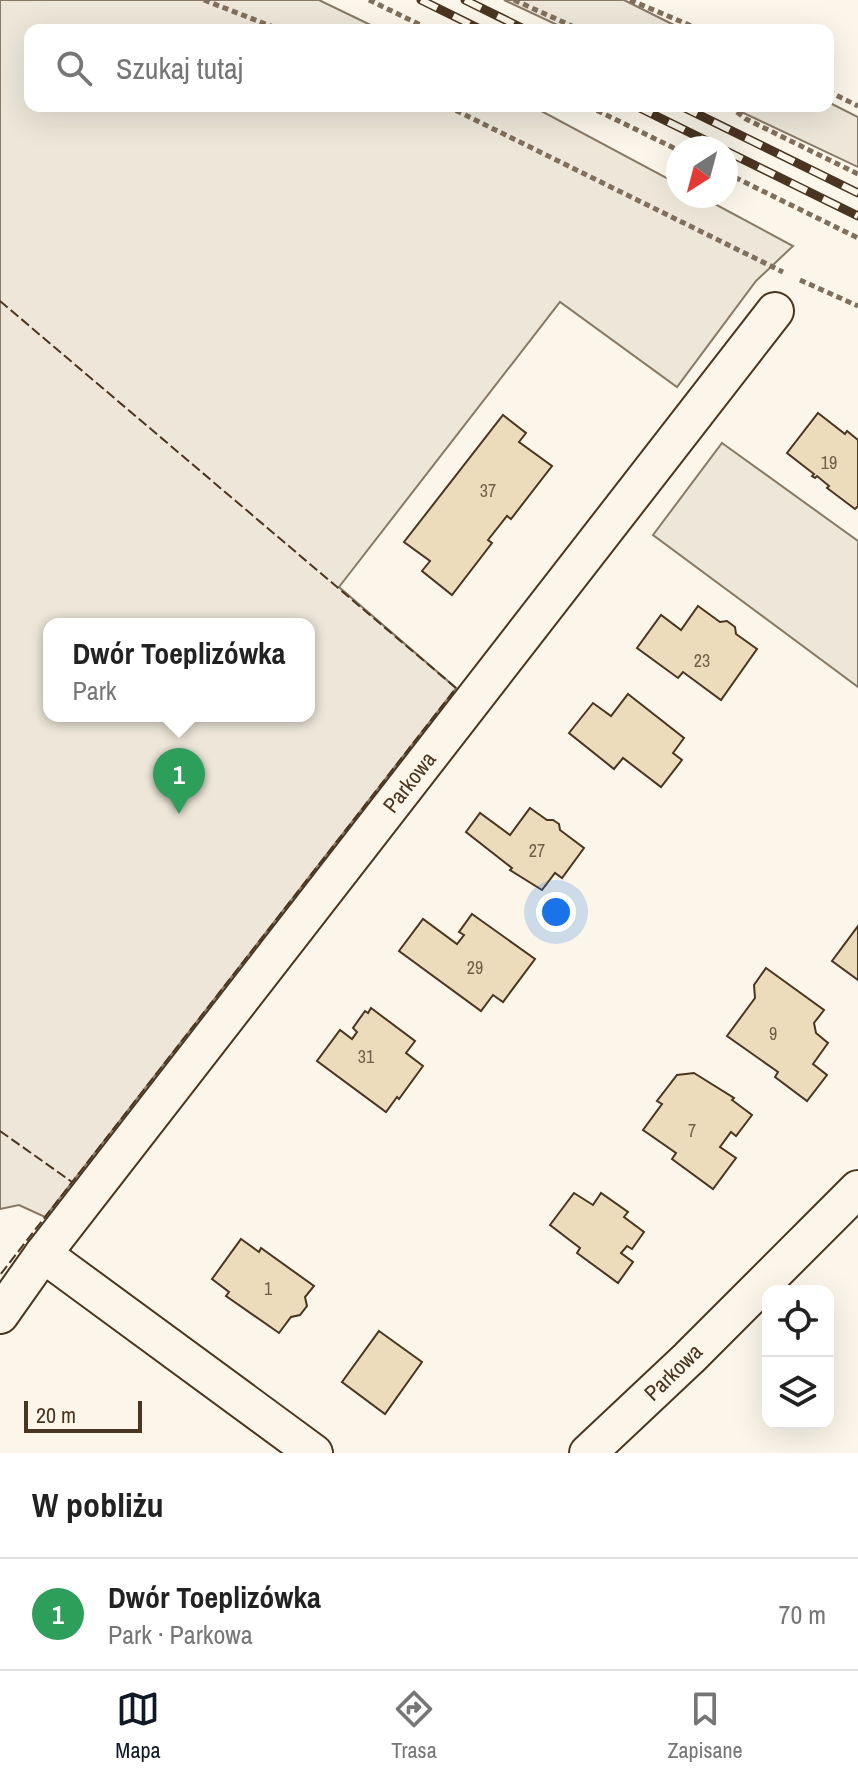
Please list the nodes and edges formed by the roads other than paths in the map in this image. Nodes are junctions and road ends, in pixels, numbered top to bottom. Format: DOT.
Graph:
graph roads {
  1 [pos="775,311"];
  2 [pos="858,1189"];
  3 [pos="43,1254"];
  4 [pos="0,1315"];
  5 [pos="314,1453"];
  6 [pos="588,1453"];
  1 -- 3 [label="street, Parkowa"];
  2 -- 6 [label="street, Parkowa"];
  3 -- 4 [label="street, Parkowa"];
  3 -- 5 [label="street"];
}
